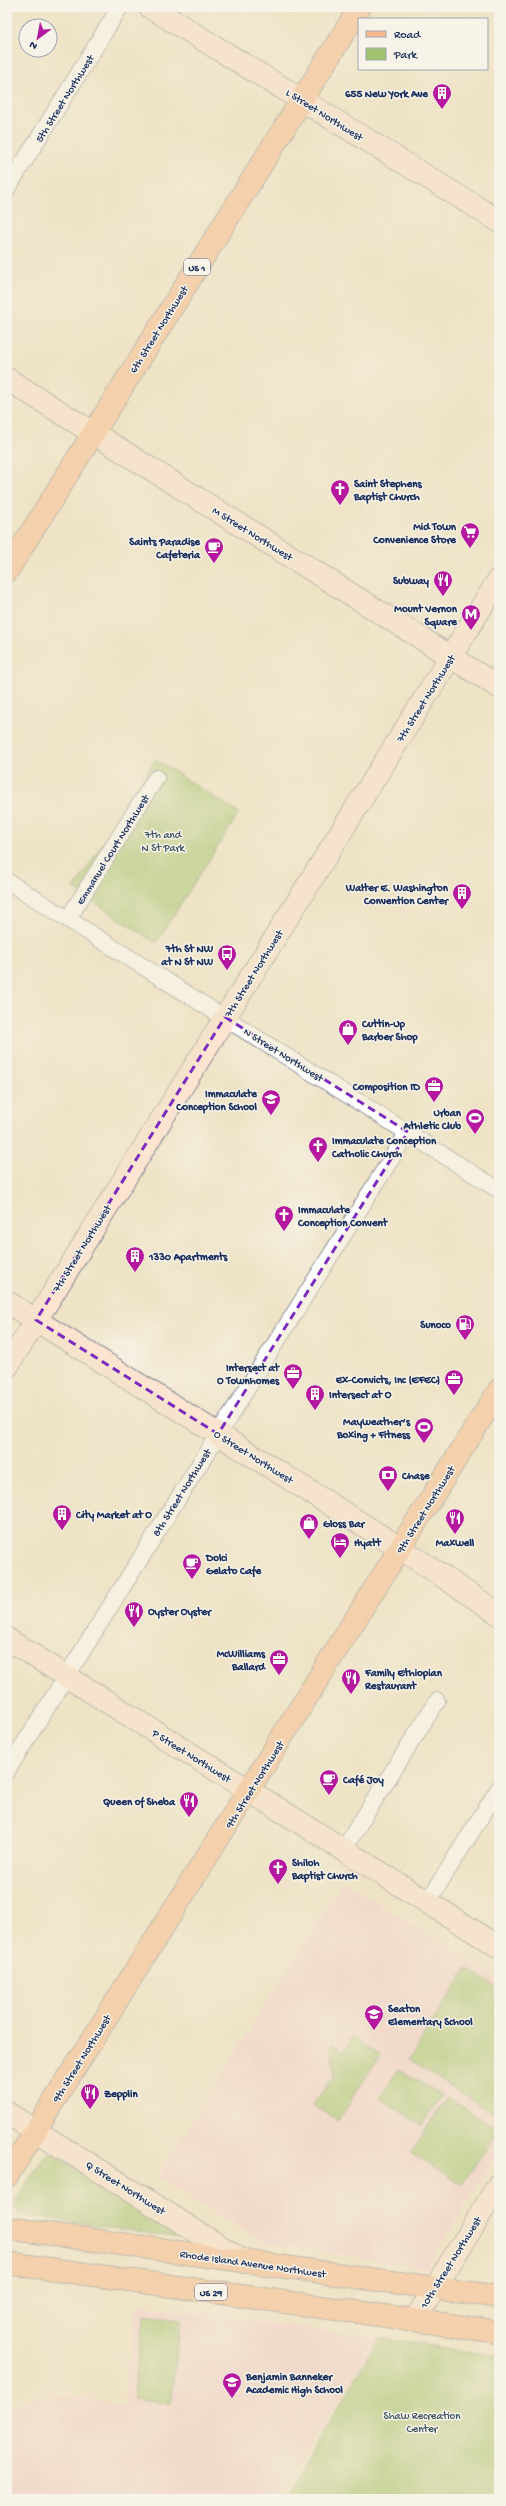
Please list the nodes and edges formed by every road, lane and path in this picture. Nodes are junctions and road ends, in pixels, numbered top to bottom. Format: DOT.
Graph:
graph roads {
  1 [pos="120,7"];
  2 [pos="150,7"];
  3 [pos="360,7"];
  4 [pos="302,100"];
  5 [pos="7,189"];
  6 [pos="499,222"];
  7 [pos="7,379"];
  8 [pos="93,433"];
  9 [pos="7,571"];
  10 [pos="499,579"];
  11 [pos="451,657"];
  12 [pos="499,687"];
  13 [pos="156,778"];
  14 [pos="7,881"];
  15 [pos="68,919"];
  16 [pos="225,1018"];
  17 [pos="408,1132"];
  18 [pos="499,1190"];
  19 [pos="7,1302"];
  20 [pos="36,1320"];
  21 [pos="7,1367"];
  22 [pos="499,1390"];
  23 [pos="218,1434"];
  24 [pos="400,1548"];
  25 [pos="499,1614"];
  26 [pos="7,1639"];
  27 [pos="65,1676"];
  28 [pos="437,1701"];
  29 [pos="7,1771"];
  30 [pos="499,1788"];
  31 [pos="250,1791"];
  32 [pos="343,1850"];
  33 [pos="427,1903"];
  34 [pos="499,1948"];
  35 [pos="7,2113"];
  36 [pos="36,2131"];
  37 [pos="7,2176"];
  38 [pos="499,2184"];
  39 [pos="7,2228"];
  40 [pos="245,2262"];
  41 [pos="7,2263"];
  42 [pos="434,2288"];
  43 [pos="499,2297"];
  44 [pos="415,2320"];
  45 [pos="499,2332"];
  1 -- 5 [label="street, 5th Street Northwest"];
  2 -- 4 [label="street, L Street Northwest"];
  3 -- 4 [label="main road, 6th Street Northwest / US 1"];
  4 -- 6 [label="street, L Street Northwest"];
  4 -- 8 [label="main road, 6th Street Northwest / US 1"];
  7 -- 8 [label="street, M Street Northwest"];
  8 -- 9 [label="main road, 6th Street Northwest / US 1"];
  8 -- 11 [label="street, M Street Northwest"];
  10 -- 11 [label="street, 7th Street Northwest"];
  11 -- 12 [label="street, M Street Northwest"];
  11 -- 16 [label="street, 7th Street Northwest"];
  13 -- 15 [label="street, Emmanuel Court Northwest"];
  14 -- 15 [label="street, N Street Northwest"];
  15 -- 16 [label="street, N Street Northwest"];
  16 -- 17 [label="street, N Street Northwest"];
  16 -- 20 [label="street, 7th Street Northwest"];
  17 -- 18 [label="street, N Street Northwest"];
  17 -- 23 [label="street, 8th Street Northwest"];
  19 -- 20 [label="street, O Street Northwest"];
  20 -- 21 [label="street, 7th Street Northwest"];
  20 -- 23 [label="street, O Street Northwest"];
  22 -- 24 [label="main road, 9th Street Northwest"];
  23 -- 24 [label="street, O Street Northwest"];
  23 -- 27 [label="street, 8th Street Northwest"];
  24 -- 25 [label="street, O Street Northwest"];
  24 -- 31 [label="main road, 9th Street Northwest"];
  26 -- 27 [label="street, P Street Northwest"];
  27 -- 29 [label="street, 8th Street Northwest"];
  27 -- 31 [label="street, P Street Northwest"];
  28 -- 32 [label="street"];
  30 -- 33 [label="street"];
  31 -- 32 [label="street, P Street Northwest"];
  31 -- 36 [label="main road, 9th Street Northwest"];
  32 -- 33 [label="street, P Street Northwest"];
  33 -- 34 [label="street, P Street Northwest"];
  35 -- 36 [label="street, Q Street Northwest"];
  36 -- 37 [label="main road, 9th Street Northwest"];
  36 -- 40 [label="street, Q Street Northwest"];
  38 -- 42 [label="street, 10th Street Northwest"];
  39 -- 40 [label="main road, Rhode Island Avenue Northwest"];
  40 -- 42 [label="main road, Rhode Island Avenue Northwest"];
  41 -- 44 [label="main road, US 29"];
  42 -- 43 [label="main road, Rhode Island Avenue Northwest"];
  42 -- 44 [label="street, 10th Street Northwest"];
  44 -- 45 [label="main road, US 29"];
}
